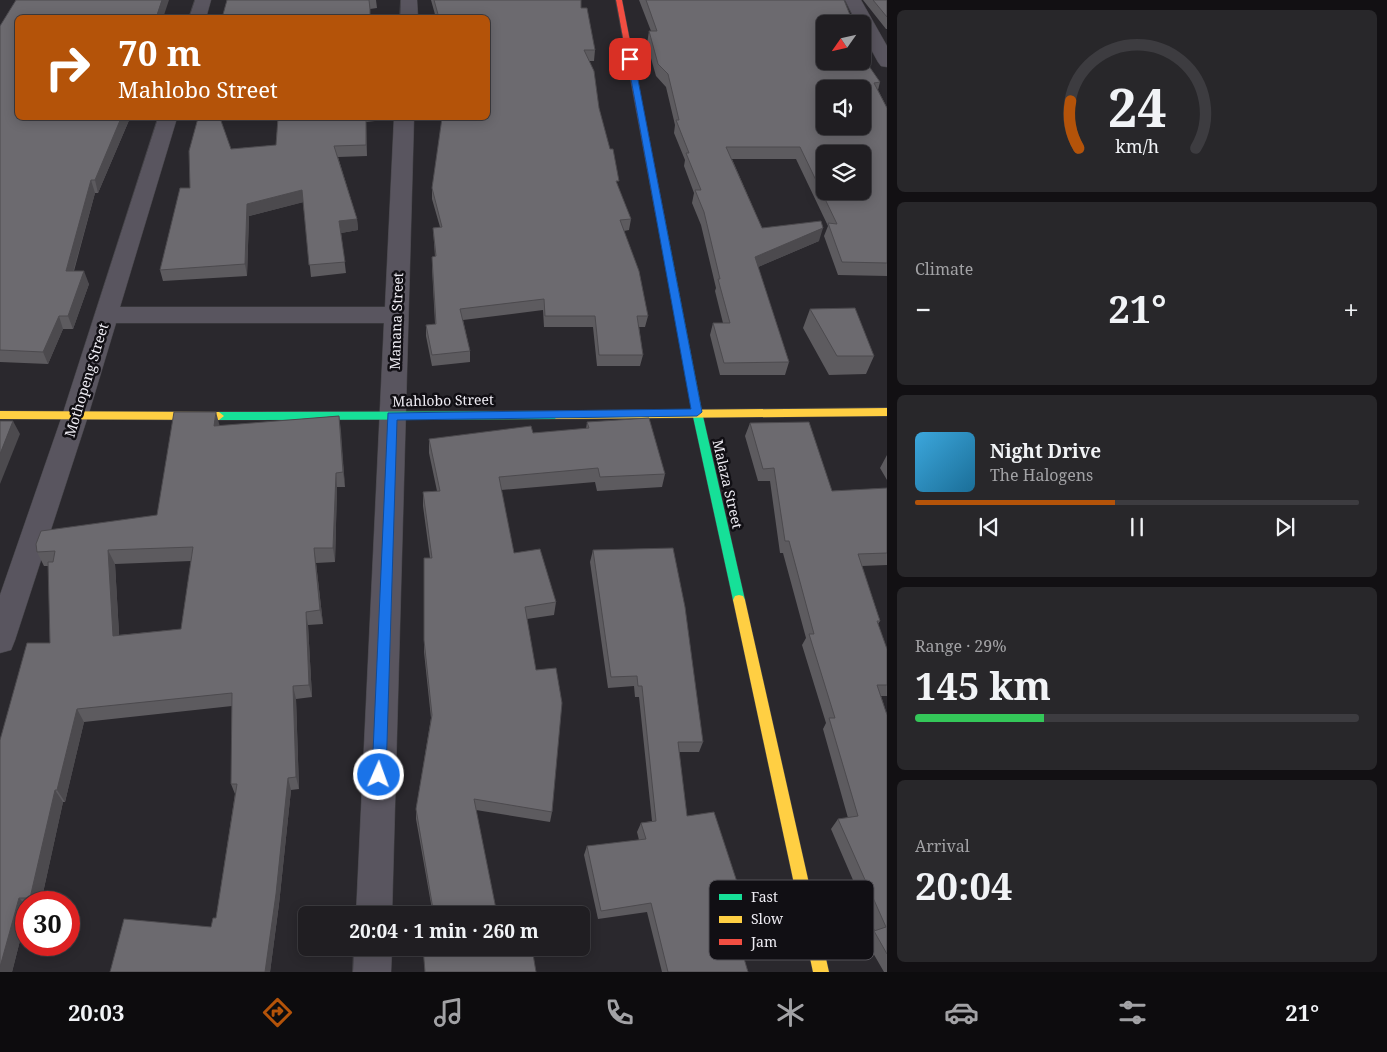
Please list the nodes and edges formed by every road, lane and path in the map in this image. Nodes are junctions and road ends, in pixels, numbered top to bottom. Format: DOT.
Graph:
graph roads {
  1 [pos="203,0"];
  2 [pos="409,0"];
  3 [pos="619,0"];
  4 [pos="853,0"];
  5 [pos="199,15"];
  6 [pos="409,15"];
  7 [pos="887,62"];
  8 [pos="166,120"];
  9 [pos="404,120"];
  10 [pos="106,315"];
  11 [pos="396,315"];
  12 [pos="697,412"];
  13 [pos="887,412"];
  14 [pos="0,415"];
  15 [pos="75,416"];
  16 [pos="392,416"];
  17 [pos="0,640"];
  18 [pos="801,880"];
  19 [pos="374,906"];
  20 [pos="373,956"];
  21 [pos="372,972"];
  1 -- 5 [label="street"];
  2 -- 6 [label="street"];
  3 -- 12 [label="street, Malaza Street"];
  4 -- 7 [label="street"];
  8 -- 10 [label="street, Mothopeng Street"];
  9 -- 11 [label="street, Manana Street"];
  10 -- 11 [label="street"];
  10 -- 15 [label="street, Mothopeng Street"];
  11 -- 16 [label="street, Manana Street"];
  12 -- 13 [label="street, Mahlobo Street"];
  12 -- 16 [label="street, Mahlobo Street"];
  12 -- 18 [label="street, Malaza Street"];
  14 -- 15 [label="street, Mahlobo Street"];
  15 -- 16 [label="street, Mahlobo Street"];
  15 -- 17 [label="street, Mothopeng Street"];
  16 -- 19 [label="street, Manana Street"];
  20 -- 21 [label="street"];
}
